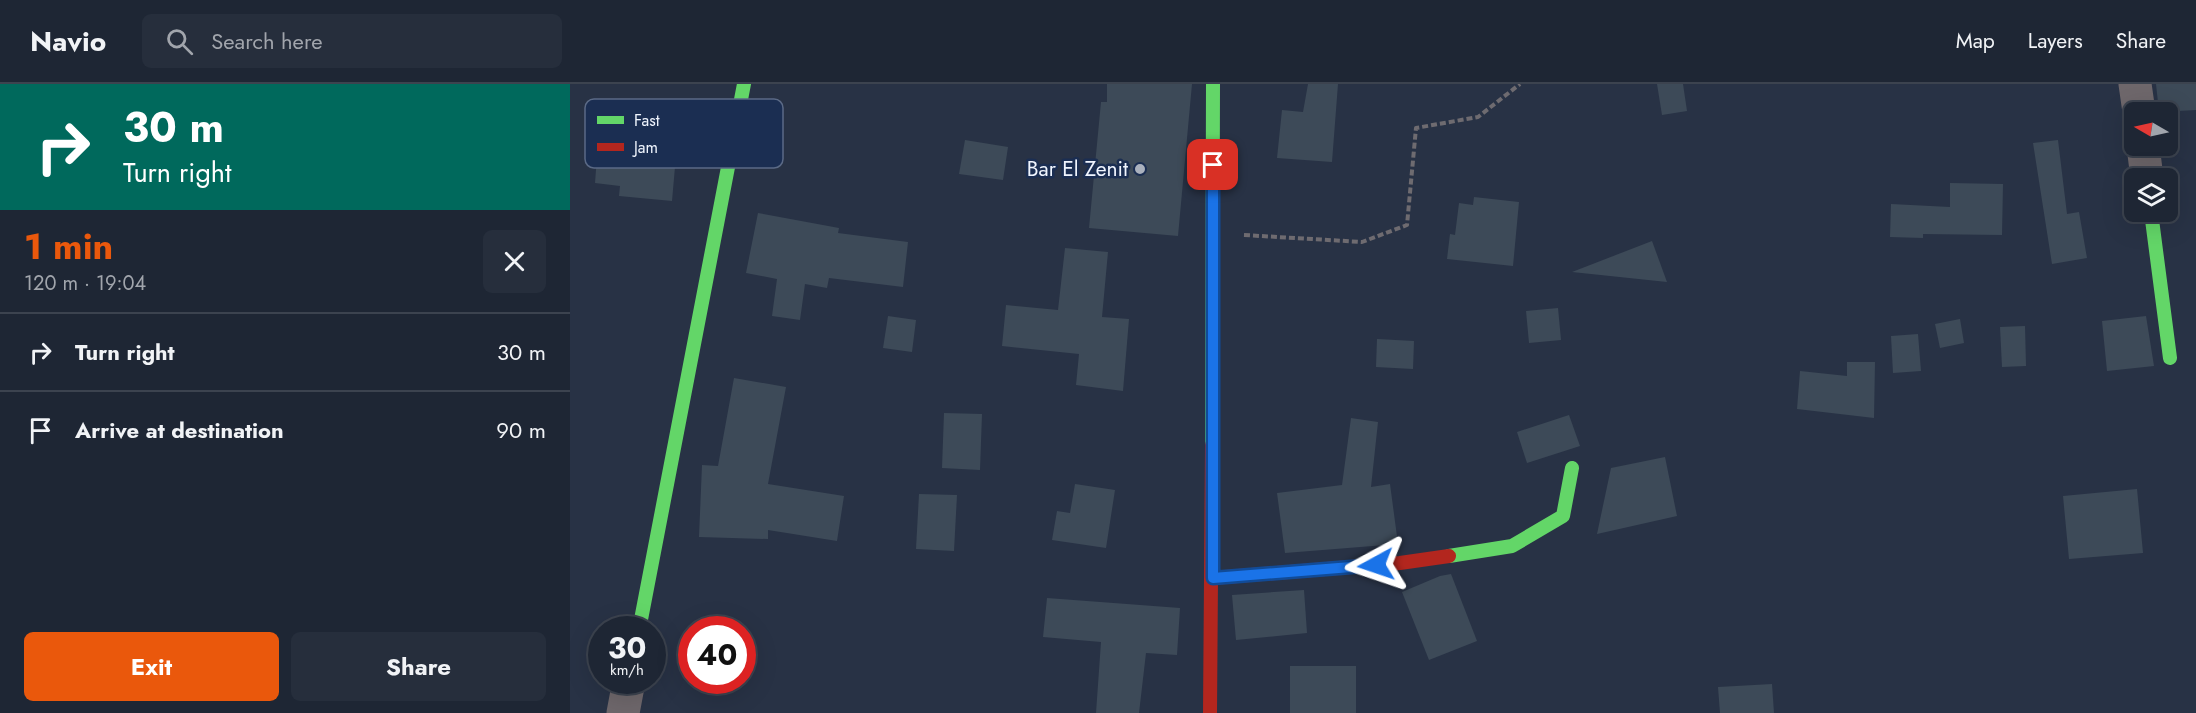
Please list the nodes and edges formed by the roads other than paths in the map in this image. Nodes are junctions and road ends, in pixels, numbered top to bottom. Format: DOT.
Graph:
graph roads {
  1 [pos="744,84"];
  2 [pos="1213,84"];
  3 [pos="2135,84"];
  4 [pos="741,99"];
  5 [pos="2138,102"];
  6 [pos="728,168"];
  7 [pos="2152,222"];
  8 [pos="2170,358"];
  9 [pos="1572,468"];
  10 [pos="1213,578"];
  11 [pos="642,616"];
  12 [pos="627,694"];
  13 [pos="623,713"];
  14 [pos="1210,713"];
  1 -- 4 [label="street"];
  2 -- 10 [label="street"];
  3 -- 5 [label="street"];
  6 -- 11 [label="street"];
  7 -- 8 [label="street"];
  9 -- 10 [label="street"];
  10 -- 14 [label="street"];
  12 -- 13 [label="street"];
}
